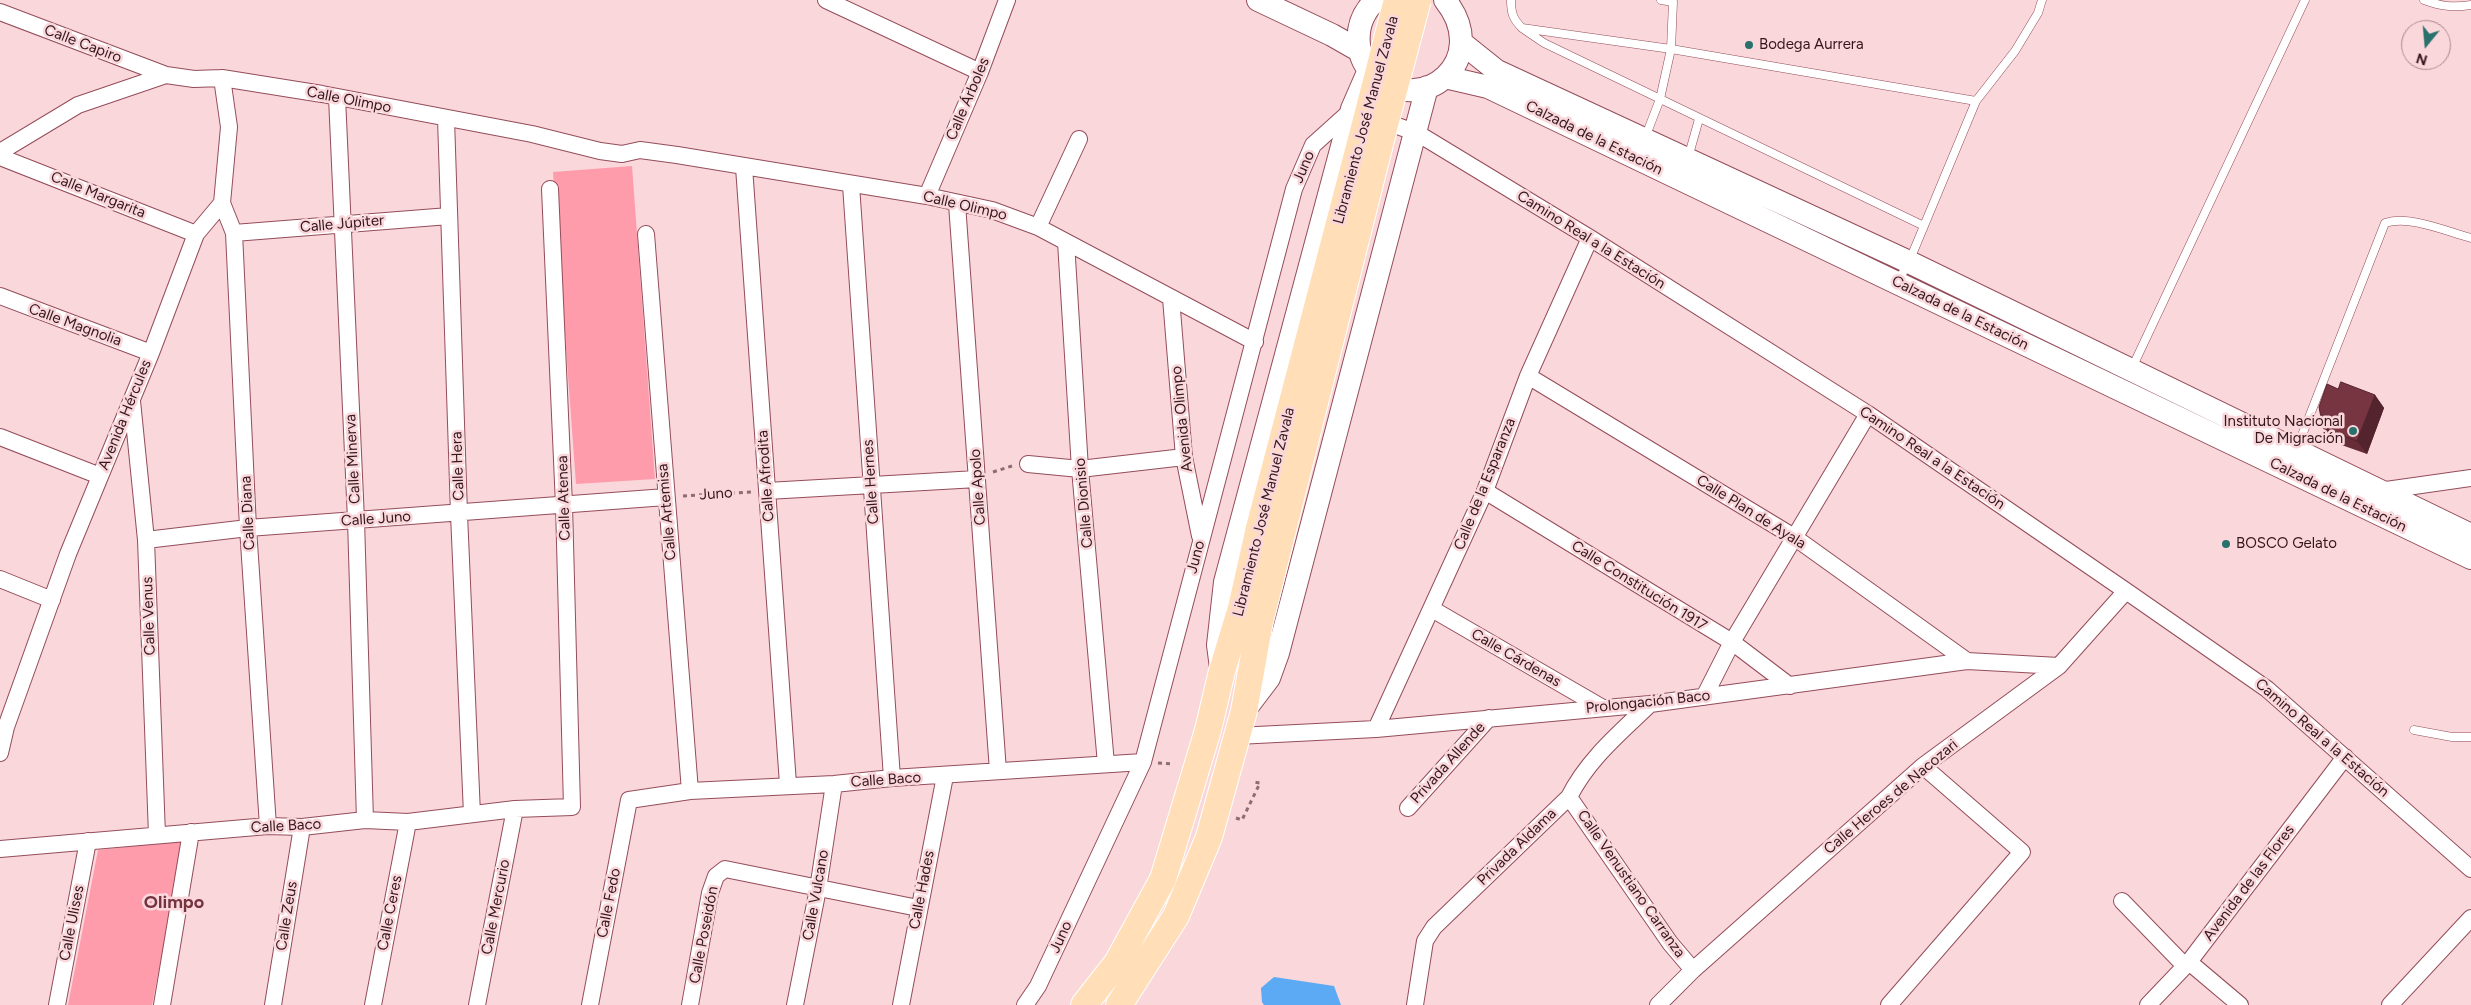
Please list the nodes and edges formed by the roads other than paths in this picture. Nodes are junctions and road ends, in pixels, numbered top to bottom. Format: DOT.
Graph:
graph roads {
  1 [pos="826,0"];
  2 [pos="1007,0"];
  3 [pos="1258,0"];
  4 [pos="1378,0"];
  5 [pos="1418,0"];
  6 [pos="1511,0"];
  7 [pos="1661,0"];
  8 [pos="2042,0"];
  9 [pos="2305,0"];
  10 [pos="2424,0"];
  11 [pos="1453,4"];
  12 [pos="2471,5"];
  13 [pos="0,12"];
  14 [pos="1522,28"];
  15 [pos="1462,43"];
  16 [pos="1671,48"];
  17 [pos="1364,60"];
  18 [pos="980,72"];
  19 [pos="166,76"];
  20 [pos="222,78"];
  21 [pos="1436,82"];
  22 [pos="338,97"];
  23 [pos="1660,99"];
  24 [pos="1976,101"];
  25 [pos="446,119"];
  26 [pos="1699,119"];
  27 [pos="1366,123"];
  28 [pos="1416,133"];
  29 [pos="1079,139"];
  30 [pos="1644,139"];
  31 [pos="0,152"];
  32 [pos="0,156"];
  33 [pos="1688,158"];
  34 [pos="744,167"];
  35 [pos="851,185"];
  36 [pos="550,189"];
  37 [pos="927,196"];
  38 [pos="222,203"];
  39 [pos="957,204"];
  40 [pos="449,216"];
  41 [pos="343,224"];
  42 [pos="1924,226"];
  43 [pos="1038,227"];
  44 [pos="196,234"];
  45 [pos="234,234"];
  46 [pos="646,234"];
  47 [pos="1590,238"];
  48 [pos="2471,238"];
  49 [pos="1066,242"];
  50 [pos="1909,262"];
  51 [pos="1897,283"];
  52 [pos="0,296"];
  53 [pos="1171,298"];
  54 [pos="1255,342"];
  55 [pos="151,353"];
  56 [pos="2132,370"];
  57 [pos="1528,376"];
  58 [pos="132,398"];
  59 [pos="1868,414"];
  60 [pos="0,437"];
  61 [pos="2296,450"];
  62 [pos="1184,457"];
  63 [pos="1028,464"];
  64 [pos="1080,469"];
  65 [pos="100,476"];
  66 [pos="2471,478"];
  67 [pos="977,479"];
  68 [pos="871,485"];
  69 [pos="767,491"];
  70 [pos="1485,491"];
  71 [pos="2378,491"];
  72 [pos="666,497"];
  73 [pos="2352,502"];
  74 [pos="564,506"];
  75 [pos="459,514"];
  76 [pos="356,520"];
  77 [pos="248,528"];
  78 [pos="2471,535"];
  79 [pos="1794,537"];
  80 [pos="1200,539"];
  81 [pos="146,540"];
  82 [pos="2471,558"];
  83 [pos="0,580"];
  84 [pos="2126,591"];
  85 [pos="52,600"];
  86 [pos="1432,609"];
  87 [pos="1732,642"];
  88 [pos="1966,661"];
  89 [pos="2058,666"];
  90 [pos="1790,686"];
  91 [pos="1704,697"];
  92 [pos="1650,704"];
  93 [pos="1601,707"];
  94 [pos="1244,711"];
  95 [pos="1489,718"];
  96 [pos="3,726"];
  97 [pos="1376,729"];
  98 [pos="2414,730"];
  99 [pos="1237,736"];
  100 [pos="2471,737"];
  101 [pos="0,753"];
  102 [pos="2345,757"];
  103 [pos="1143,762"];
  104 [pos="1106,764"];
  105 [pos="1923,766"];
  106 [pos="998,771"];
  107 [pos="945,776"];
  108 [pos="892,778"];
  109 [pos="788,784"];
  110 [pos="834,784"];
  111 [pos="690,791"];
  112 [pos="1569,798"];
  113 [pos="629,800"];
  114 [pos="572,807"];
  115 [pos="1408,808"];
  116 [pos="515,809"];
  117 [pos="472,814"];
  118 [pos="365,820"];
  119 [pos="408,822"];
  120 [pos="268,826"];
  121 [pos="302,827"];
  122 [pos="191,832"];
  123 [pos="157,835"];
  124 [pos="88,841"];
  125 [pos="0,849"];
  126 [pos="2471,869"];
  127 [pos="818,888"];
  128 [pos="2122,901"];
  129 [pos="918,908"];
  130 [pos="1176,916"];
  131 [pos="2471,918"];
  132 [pos="2187,964"];
  133 [pos="1693,970"];
  134 [pos="57,1005"];
  135 [pos="162,1005"];
  136 [pos="273,1005"];
  137 [pos="373,1005"];
  138 [pos="477,1005"];
  139 [pos="590,1005"];
  140 [pos="690,1005"];
  141 [pos="795,1005"];
  142 [pos="901,1005"];
  143 [pos="1025,1005"];
  144 [pos="1084,1005"];
  145 [pos="1119,1005"];
  146 [pos="1138,1005"];
  147 [pos="1415,1005"];
  148 [pos="1658,1005"];
  149 [pos="1888,1005"];
  150 [pos="2148,1005"];
  151 [pos="2240,1005"];
  152 [pos="2390,1005"];
  1 -- 18 [label="street"];
  2 -- 18 [label="street, Calle Árboles"];
  3 -- 17 [label="main road"];
  4 -- 17 [label="main road"];
  4 -- 27 [label="main road, Libramiento José Manuel Zavala, bridge"];
  5 -- 27 [label="main road, Libramiento José Manuel Zavala, bridge"];
  6 -- 14 [label="lane"];
  7 -- 16 [label="lane"];
  8 -- 24 [label="lane"];
  9 -- 56 [label="lane"];
  10 -- 12 [label="lane"];
  11 -- 15 [label="main road"];
  13 -- 19 [label="street, Calle Capiro"];
  14 -- 16 [label="lane"];
  14 -- 23 [label="lane"];
  15 -- 21 [label="main road"];
  15 -- 30 [label="main road, Calzada de la Estación"];
  16 -- 23 [label="lane"];
  16 -- 24 [label="lane"];
  17 -- 21 [label="main road, Calzada de la Estación"];
  17 -- 27 [label="main road"];
  18 -- 37 [label="street, Calle Árboles"];
  19 -- 20 [label="street, Calle Olimpo"];
  19 -- 31 [label="street"];
  20 -- 22 [label="street, Calle Olimpo"];
  20 -- 38 [label="street"];
  21 -- 28 [label="main road"];
  21 -- 51 [label="main road, Calzada de la Estación"];
  22 -- 25 [label="street, Calle Olimpo"];
  22 -- 41 [label="street, Calle Minerva"];
  23 -- 26 [label="lane"];
  23 -- 30 [label="lane"];
  24 -- 42 [label="lane"];
  25 -- 34 [label="street, Calle Olimpo"];
  25 -- 40 [label="street, Calle Hera"];
  26 -- 33 [label="lane"];
  26 -- 42 [label="lane"];
  27 -- 28 [label="street, Camino Real a la Estación"];
  27 -- 54 [label="street, Juno"];
  27 -- 94 [label="main road, Libramiento José Manuel Zavala"];
  27 -- 144 [label="main road, Libramiento José Manuel Zavala"];
  28 -- 47 [label="street, Camino Real a la Estación"];
  28 -- 94 [label="main road"];
  29 -- 43 [label="street"];
  30 -- 33 [label="main road, Calzada de la Estación"];
  32 -- 44 [label="street, Calle Margarita"];
  33 -- 50 [label="main road, Calzada de la Estación"];
  34 -- 35 [label="street, Calle Olimpo"];
  34 -- 69 [label="street, Calle Afrodita"];
  35 -- 37 [label="street, Calle Olimpo"];
  35 -- 68 [label="street, Calle Hernes"];
  36 -- 74 [label="street, Calle Atenea"];
  37 -- 39 [label="street, Calle Olimpo"];
  38 -- 44 [label="street, Avenida Hércules"];
  38 -- 45 [label="street, Calle Diana"];
  39 -- 43 [label="street, Calle Olimpo"];
  39 -- 67 [label="street, Calle Apolo"];
  40 -- 41 [label="street, Calle Júpiter"];
  40 -- 75 [label="street, Calle Hera"];
  41 -- 45 [label="street, Calle Júpiter"];
  41 -- 76 [label="street, Calle Minerva"];
  42 -- 50 [label="lane"];
  43 -- 49 [label="street, Calle Olimpo"];
  44 -- 55 [label="street, Avenida Hércules"];
  45 -- 77 [label="street, Calle Diana"];
  46 -- 72 [label="street, Calle Artemisa"];
  47 -- 57 [label="street, Calle de la Esparanza"];
  47 -- 59 [label="street, Camino Real a la Estación"];
  48 -- 61 [label="lane"];
  49 -- 53 [label="street, Calle Olimpo"];
  49 -- 64 [label="street, Calle Dionisio"];
  50 -- 51 [label="lane"];
  50 -- 56 [label="main road, Calzada de la Estación"];
  51 -- 73 [label="main road, Calzada de la Estación"];
  52 -- 55 [label="street, Calle Magnolia"];
  53 -- 54 [label="street, Calle Olimpo"];
  53 -- 62 [label="street, Avenida Olimpo"];
  54 -- 80 [label="street, Juno"];
  55 -- 58 [label="street, Avenida Hércules"];
  56 -- 61 [label="main road, Calzada de la Estación"];
  57 -- 70 [label="street, Calle de la Esparanza"];
  57 -- 79 [label="street, Calle Plan de Ayala"];
  58 -- 65 [label="street, Avenida Hércules"];
  58 -- 81 [label="street, Calle Venus"];
  59 -- 79 [label="street"];
  59 -- 84 [label="street, Camino Real a la Estación"];
  60 -- 65 [label="street"];
  61 -- 71 [label="main road, Calzada de la Estación"];
  62 -- 64 [label="street"];
  62 -- 80 [label="street, Avenida Olimpo"];
  63 -- 64 [label="street"];
  64 -- 104 [label="street, Calle Dionisio"];
  65 -- 85 [label="street, Avenida Hércules"];
  66 -- 71 [label="street"];
  67 -- 68 [label="street"];
  67 -- 106 [label="street, Calle Apolo"];
  68 -- 69 [label="street"];
  68 -- 108 [label="street, Calle Hernes"];
  69 -- 109 [label="street, Calle Afrodita"];
  70 -- 86 [label="street, Calle de la Esparanza"];
  70 -- 87 [label="street, Calle Constitución 1917"];
  71 -- 73 [label="street"];
  71 -- 78 [label="main road, Calzada de la Estación"];
  72 -- 74 [label="street, Calle Juno"];
  72 -- 111 [label="street, Calle Artemisa"];
  73 -- 82 [label="main road, Calzada de la Estación"];
  74 -- 75 [label="street, Calle Juno"];
  74 -- 114 [label="street, Calle Atenea"];
  75 -- 76 [label="street, Calle Juno"];
  75 -- 117 [label="street, Calle Hera"];
  76 -- 77 [label="street, Calle Juno"];
  76 -- 118 [label="street, Calle Minerva"];
  77 -- 81 [label="street, Calle Juno"];
  77 -- 120 [label="street, Calle Diana"];
  79 -- 87 [label="street"];
  79 -- 88 [label="street, Calle Plan de Ayala"];
  80 -- 103 [label="street, Juno"];
  81 -- 123 [label="street, Calle Venus"];
  83 -- 85 [label="street"];
  84 -- 89 [label="street, Calle Heroes de Nacozari"];
  84 -- 102 [label="street, Camino Real a la Estación"];
  85 -- 96 [label="street, Avenida Hércules"];
  86 -- 93 [label="street, Calle Cárdenas"];
  86 -- 97 [label="street, Calle de la Esparanza"];
  87 -- 90 [label="street, Calle Constitución 1917"];
  87 -- 91 [label="street"];
  88 -- 89 [label="street, Prolongación Baco"];
  88 -- 90 [label="street, Prolongación Baco"];
  89 -- 105 [label="street, Calle Heroes de Nacozari"];
  90 -- 91 [label="street, Prolongación Baco"];
  91 -- 92 [label="street, Prolongación Baco"];
  92 -- 93 [label="street, Prolongación Baco"];
  92 -- 112 [label="street, Privada Aldama"];
  93 -- 95 [label="street, Prolongación Baco"];
  94 -- 99 [label="main road, Libramiento José Manuel Zavala"];
  95 -- 97 [label="street, Prolongación Baco"];
  95 -- 115 [label="street, Privada Allende"];
  96 -- 101 [label="street, Avenida Hércules"];
  97 -- 99 [label="street, Prolongación Baco"];
  98 -- 100 [label="lane"];
  99 -- 130 [label="main road, Libramiento José Manuel Zavala"];
  102 -- 126 [label="street, Camino Real a la Estación"];
  102 -- 132 [label="street, Avenida de las Flores"];
  103 -- 104 [label="street, Calle Baco"];
  103 -- 143 [label="street, Juno"];
  104 -- 106 [label="street, Calle Baco"];
  105 -- 133 [label="street, Calle Heroes de Nacozari"];
  105 -- 149 [label="street"];
  106 -- 107 [label="street, Calle Baco"];
  107 -- 108 [label="street, Calle Baco"];
  107 -- 129 [label="street, Calle Hades"];
  108 -- 110 [label="street, Calle Baco"];
  109 -- 110 [label="street, Calle Baco"];
  109 -- 111 [label="street, Calle Baco"];
  110 -- 127 [label="street, Calle Vulcano"];
  111 -- 113 [label="street, Calle Baco"];
  112 -- 133 [label="street, Calle Venustiano Carranza"];
  112 -- 147 [label="street, Privada Aldama"];
  113 -- 139 [label="street, Calle Fedo"];
  114 -- 116 [label="street, Calle Baco"];
  116 -- 117 [label="street, Calle Baco"];
  116 -- 138 [label="street, Calle Mercurio"];
  117 -- 119 [label="street, Calle Baco"];
  118 -- 119 [label="street, Calle Baco"];
  118 -- 121 [label="street, Calle Baco"];
  119 -- 137 [label="street, Calle Ceres"];
  120 -- 121 [label="street, Calle Baco"];
  120 -- 122 [label="street, Calle Baco"];
  121 -- 136 [label="street, Calle Zeus"];
  122 -- 123 [label="street, Calle Baco"];
  122 -- 135 [label="street"];
  123 -- 124 [label="street, Calle Baco"];
  124 -- 125 [label="street, Calle Baco"];
  124 -- 134 [label="street, Calle Ulises"];
  127 -- 129 [label="street"];
  127 -- 140 [label="street, Calle Poseidón"];
  127 -- 141 [label="street, Calle Vulcano"];
  128 -- 132 [label="street"];
  129 -- 142 [label="street, Calle Hades"];
  130 -- 145 [label="main road, Libramiento José Manuel Zavala"];
  130 -- 146 [label="main road"];
  131 -- 152 [label="street"];
  132 -- 150 [label="street, Avenida de las Flores"];
  132 -- 151 [label="street"];
  133 -- 148 [label="street, Calle Heroes de Nacozari"];
}
